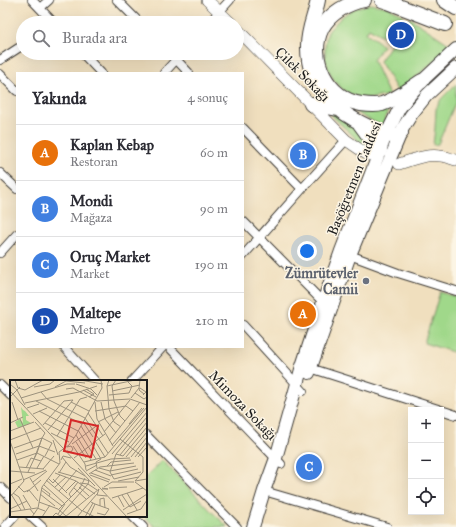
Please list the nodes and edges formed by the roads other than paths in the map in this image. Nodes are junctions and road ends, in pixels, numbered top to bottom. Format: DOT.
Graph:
graph roads {
  1 [pos="32,0"];
  2 [pos="49,0"];
  3 [pos="117,0"];
  4 [pos="207,0"];
  5 [pos="230,0"];
  6 [pos="318,0"];
  7 [pos="364,0"];
  8 [pos="382,0"];
  9 [pos="412,0"];
  10 [pos="444,0"];
  11 [pos="40,8"];
  12 [pos="456,8"];
  13 [pos="219,12"];
  14 [pos="47,16"];
  15 [pos="133,16"];
  16 [pos="215,16"];
  17 [pos="223,16"];
  18 [pos="451,27"];
  19 [pos="244,36"];
  20 [pos="16,50"];
  21 [pos="456,50"];
  22 [pos="0,60"];
  23 [pos="89,60"];
  24 [pos="175,60"];
  25 [pos="181,60"];
  26 [pos="455,69"];
  27 [pos="100,72"];
  28 [pos="165,72"];
  29 [pos="188,72"];
  30 [pos="0,74"];
  31 [pos="422,81"];
  32 [pos="16,90"];
  33 [pos="311,104"];
  34 [pos="340,109"];
  35 [pos="359,122"];
  36 [pos="244,129"];
  37 [pos="401,134"];
  38 [pos="386,135"];
  39 [pos="346,140"];
  40 [pos="374,153"];
  41 [pos="456,160"];
  42 [pos="399,164"];
  43 [pos="0,173"];
  44 [pos="16,188"];
  45 [pos="302,189"];
  46 [pos="244,222"];
  47 [pos="16,235"];
  48 [pos="259,238"];
  49 [pos="0,253"];
  50 [pos="345,253"];
  51 [pos="244,255"];
  52 [pos="456,291"];
  53 [pos="323,302"];
  54 [pos="244,326"];
  55 [pos="65,348"];
  56 [pos="162,348"];
  57 [pos="170,348"];
  58 [pos="306,367"];
  59 [pos="94,380"];
  60 [pos="133,380"];
  61 [pos="0,385"];
  62 [pos="300,388"];
  63 [pos="10,395"];
  64 [pos="432,407"];
  65 [pos="444,411"];
  66 [pos="456,415"];
  67 [pos="147,436"];
  68 [pos="278,461"];
  69 [pos="0,487"];
  70 [pos="267,492"];
  71 [pos="10,497"];
  72 [pos="14,517"];
  73 [pos="31,517"];
  74 [pos="133,517"];
  75 [pos="5,527"];
  76 [pos="42,527"];
  77 [pos="143,527"];
  78 [pos="237,527"];
  79 [pos="253,527"];
  80 [pos="259,527"];
  81 [pos="387,527"];
  1 -- 11 [label="street"];
  2 -- 11 [label="street"];
  3 -- 15 [label="street"];
  4 -- 13 [label="main road"];
  5 -- 13 [label="street"];
  6 -- 34 [label="highway"];
  7 -- 31 [label="highway"];
  8 -- 18 [label="highway"];
  9 -- 18 [label="highway"];
  10 -- 12 [label="highway"];
  11 -- 14 [label="street"];
  13 -- 16 [label="street"];
  13 -- 17 [label="main road"];
  19 -- 33 [label="main road, Çilek Sokağı"];
  20 -- 22 [label="street"];
  21 -- 31 [label="main road, Başöğretmen Caddesi"];
  23 -- 27 [label="street"];
  24 -- 28 [label="street"];
  25 -- 29 [label="street"];
  26 -- 37 [label="main road, Başöğretmen Caddesi"];
  30 -- 32 [label="street"];
  31 -- 38 [label="main road, Başöğretmen Caddesi"];
  33 -- 34 [label="highway"];
  33 -- 39 [label="main road, Çilek Sokağı"];
  34 -- 35 [label="highway"];
  35 -- 38 [label="highway"];
  35 -- 40 [label="highway"];
  36 -- 45 [label="street"];
  37 -- 38 [label="highway"];
  37 -- 50 [label="main road, Başöğretmen Caddesi"];
  38 -- 40 [label="main road, Başöğretmen Caddesi"];
  39 -- 40 [label="main road, Çilek Sokağı"];
  39 -- 45 [label="street"];
  40 -- 50 [label="main road, Başöğretmen Caddesi"];
  41 -- 42 [label="main road"];
  43 -- 44 [label="street"];
  45 -- 48 [label="street"];
  46 -- 48 [label="street"];
  47 -- 49 [label="street"];
  48 -- 51 [label="street"];
  48 -- 53 [label="street"];
  50 -- 52 [label="street"];
  50 -- 53 [label="main road, Başöğretmen Caddesi"];
  50 -- 58 [label="main road, Başöğretmen Caddesi"];
  53 -- 58 [label="main road, Başöğretmen Caddesi"];
  54 -- 62 [label="street"];
  55 -- 59 [label="street"];
  56 -- 60 [label="street"];
  57 -- 68 [label="street, Mimoza Sokağı"];
  58 -- 62 [label="main road, Başöğretmen Caddesi"];
  58 -- 64 [label="street"];
  61 -- 63 [label="street"];
  62 -- 68 [label="main road, Başöğretmen Caddesi"];
  65 -- 66 [label="street"];
  67 -- 78 [label="street"];
  68 -- 70 [label="main road, Başöğretmen Caddesi"];
  69 -- 71 [label="street"];
  70 -- 79 [label="main road, Başöğretmen Caddesi"];
  70 -- 80 [label="main road, Başöğretmen Caddesi"];
  70 -- 81 [label="street"];
  72 -- 75 [label="street"];
  73 -- 76 [label="street"];
  74 -- 77 [label="street"];
}
